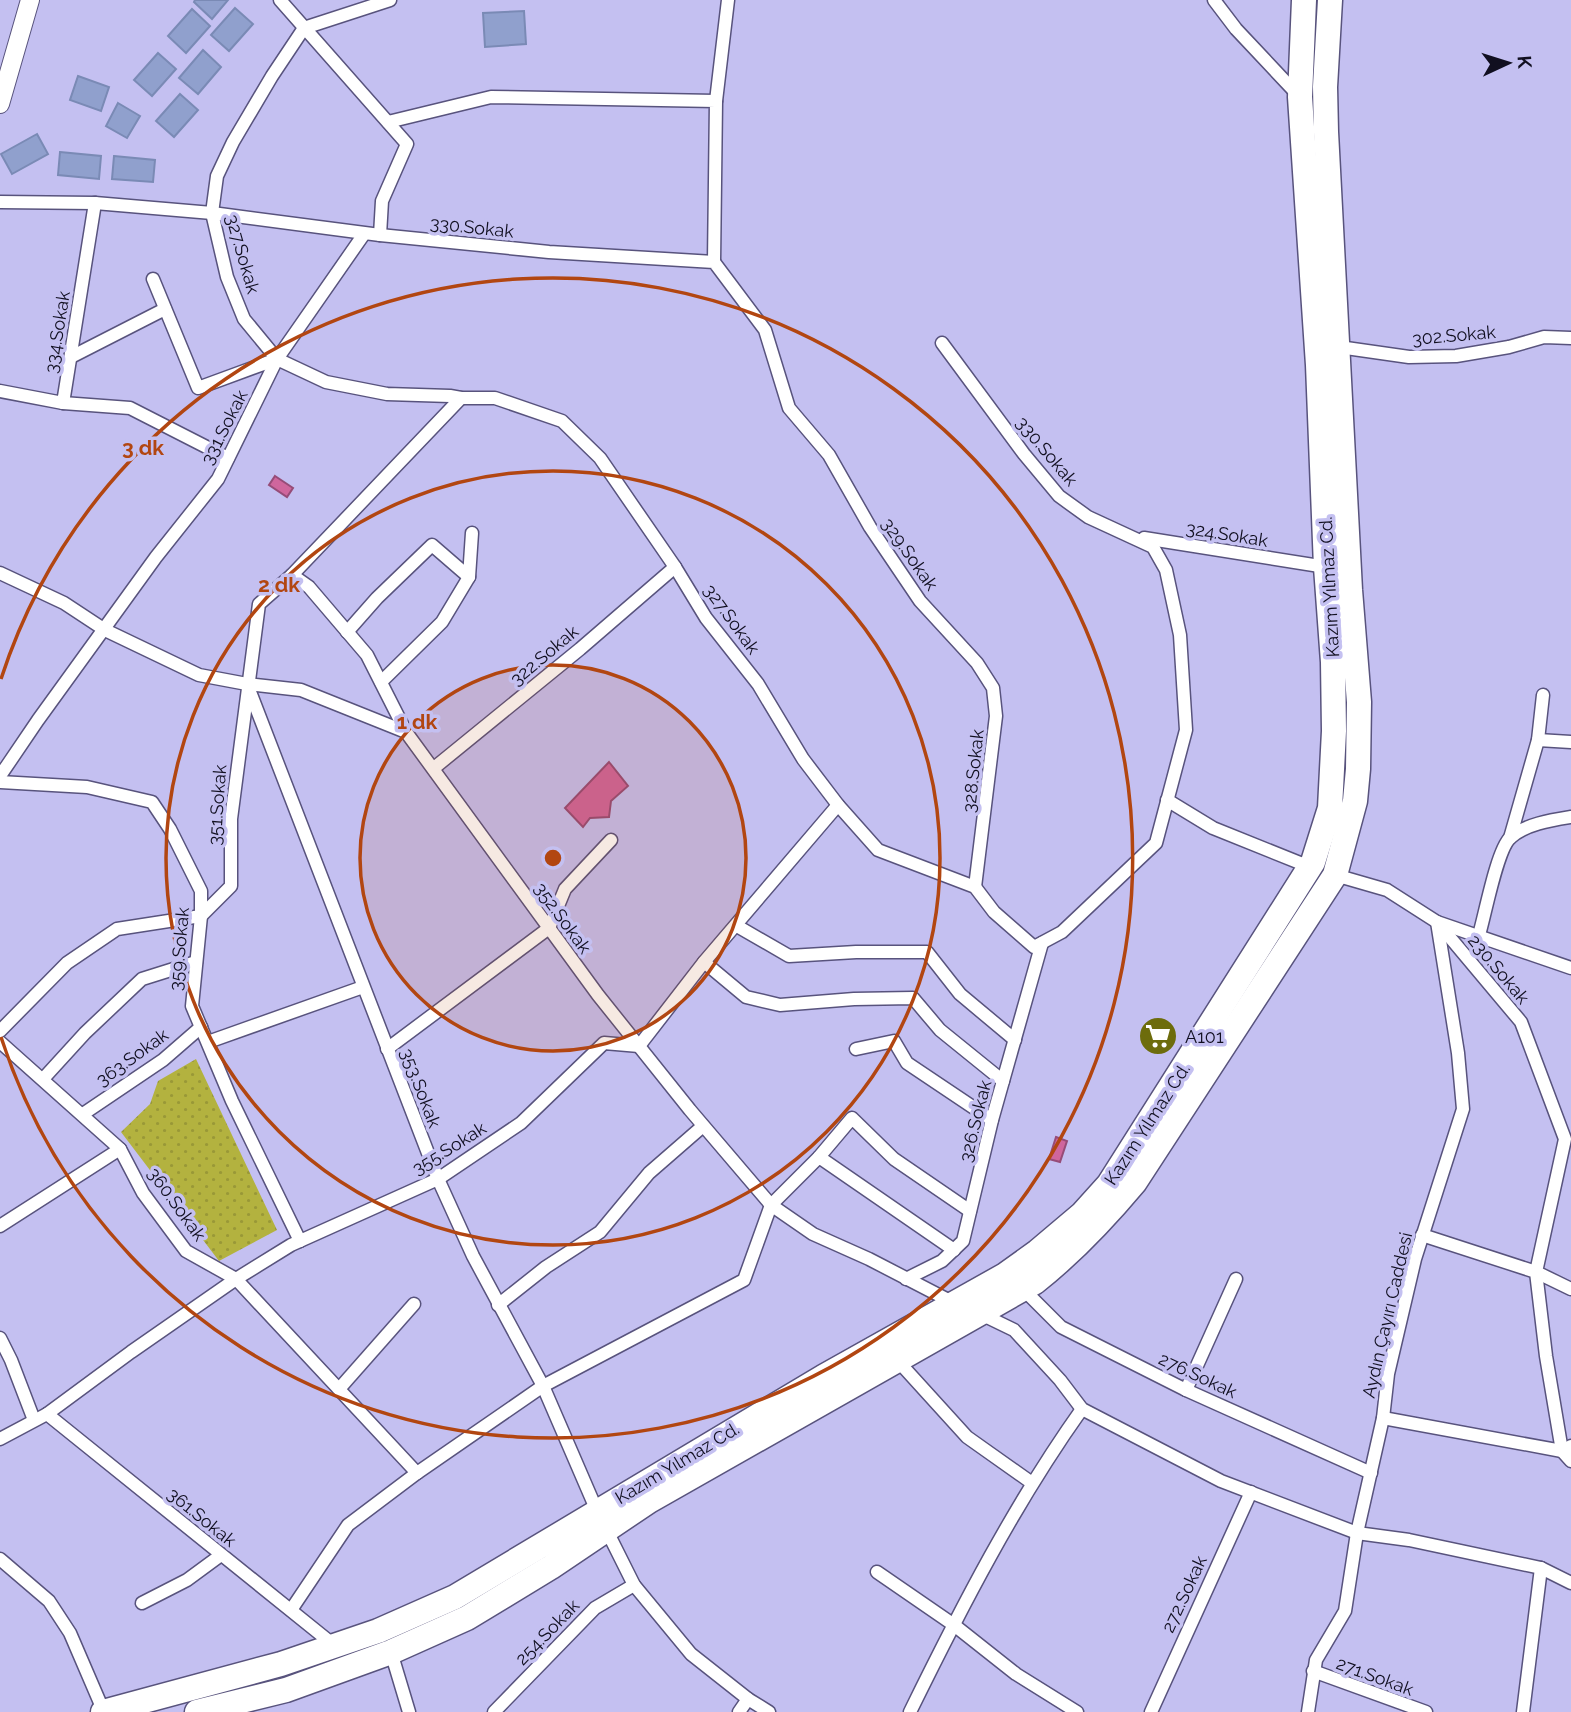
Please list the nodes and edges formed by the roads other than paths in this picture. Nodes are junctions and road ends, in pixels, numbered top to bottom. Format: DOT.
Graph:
graph roads {
  1 [pos="30,0"];
  2 [pos="280,0"];
  3 [pos="390,0"];
  4 [pos="728,0"];
  5 [pos="1214,0"];
  6 [pos="1304,0"];
  7 [pos="1330,0"];
  8 [pos="304,28"];
  9 [pos="1300,97"];
  10 [pos="716,102"];
  11 [pos="0,104"];
  12 [pos="388,122"];
  13 [pos="0,202"];
  14 [pos="95,203"];
  15 [pos="212,213"];
  16 [pos="364,234"];
  17 [pos="380,235"];
  18 [pos="714,262"];
  19 [pos="153,279"];
  20 [pos="165,309"];
  21 [pos="1571,338"];
  22 [pos="942,343"];
  23 [pos="1339,347"];
  24 [pos="71,357"];
  25 [pos="277,359"];
  26 [pos="0,391"];
  27 [pos="461,398"];
  28 [pos="63,402"];
  29 [pos="228,458"];
  30 [pos="472,533"];
  31 [pos="1123,534"];
  32 [pos="675,567"];
  33 [pos="1326,567"];
  34 [pos="0,573"];
  35 [pos="292,575"];
  36 [pos="469,577"];
  37 [pos="105,630"];
  38 [pos="347,632"];
  39 [pos="977,663"];
  40 [pos="381,682"];
  41 [pos="247,684"];
  42 [pos="1543,695"];
  43 [pos="406,732"];
  44 [pos="1538,740"];
  45 [pos="1571,742"];
  46 [pos="434,768"];
  47 [pos="0,776"];
  48 [pos="0,782"];
  49 [pos="1167,800"];
  50 [pos="838,805"];
  51 [pos="1571,817"];
  52 [pos="1510,838"];
  53 [pos="611,840"];
  54 [pos="1310,867"];
  55 [pos="1335,875"];
  56 [pos="975,887"];
  57 [pos="201,916"];
  58 [pos="1437,922"];
  59 [pos="737,926"];
  60 [pos="549,928"];
  61 [pos="1479,935"];
  62 [pos="1042,943"];
  63 [pos="196,962"];
  64 [pos="704,962"];
  65 [pos="1571,968"];
  66 [pos="363,987"];
  67 [pos="201,1027"];
  68 [pos="0,1031"];
  69 [pos="1014,1040"];
  70 [pos="0,1042"];
  71 [pos="208,1042"];
  72 [pos="639,1046"];
  73 [pos="387,1049"];
  74 [pos="856,1049"];
  75 [pos="43,1079"];
  76 [pos="1003,1081"];
  77 [pos="83,1114"];
  78 [pos="992,1121"];
  79 [pos="703,1126"];
  80 [pos="1568,1140"];
  81 [pos="120,1149"];
  82 [pos="819,1157"];
  83 [pos="438,1179"];
  84 [pos="771,1205"];
  85 [pos="970,1210"];
  86 [pos="0,1226"];
  87 [pos="1422,1235"];
  88 [pos="300,1241"];
  89 [pos="954,1250"];
  90 [pos="1536,1272"];
  91 [pos="236,1279"];
  92 [pos="906,1279"];
  93 [pos="1236,1279"];
  94 [pos="1023,1289"];
  95 [pos="1571,1289"];
  96 [pos="954,1303"];
  97 [pos="414,1304"];
  98 [pos="498,1305"];
  99 [pos="981,1314"];
  100 [pos="0,1338"];
  101 [pos="898,1361"];
  102 [pos="543,1386"];
  103 [pos="339,1389"];
  104 [pos="1186,1390"];
  105 [pos="1082,1409"];
  106 [pos="47,1414"];
  107 [pos="1383,1418"];
  108 [pos="34,1419"];
  109 [pos="0,1439"];
  110 [pos="1568,1453"];
  111 [pos="417,1473"];
  112 [pos="1371,1473"];
  113 [pos="1032,1483"];
  114 [pos="1251,1492"];
  115 [pos="601,1521"];
  116 [pos="1357,1533"];
  117 [pos="221,1555"];
  118 [pos="0,1559"];
  119 [pos="1541,1568"];
  120 [pos="877,1572"];
  121 [pos="1571,1583"];
  122 [pos="634,1585"];
  123 [pos="142,1603"];
  124 [pos="291,1609"];
  125 [pos="954,1625"];
  126 [pos="336,1646"];
  127 [pos="391,1652"];
  128 [pos="1313,1671"];
  129 [pos="748,1699"];
  130 [pos="103,1712"];
  131 [pos="197,1712"];
  132 [pos="409,1712"];
  133 [pos="494,1712"];
  134 [pos="739,1712"];
  135 [pos="769,1712"];
  136 [pos="910,1712"];
  137 [pos="1077,1712"];
  138 [pos="1151,1712"];
  139 [pos="1307,1712"];
  140 [pos="1426,1712"];
  141 [pos="1523,1712"];
  1 -- 11 [label="street"];
  2 -- 8 [label="street"];
  3 -- 8 [label="street"];
  4 -- 10 [label="street"];
  5 -- 9 [label="street"];
  6 -- 9 [label="highway, Kazım Yılmaz Cd."];
  7 -- 23 [label="highway, Kazım Yılmaz Cd."];
  8 -- 12 [label="street"];
  8 -- 15 [label="street, 327.Sokak"];
  9 -- 33 [label="highway, Kazım Yılmaz Cd."];
  10 -- 12 [label="street"];
  10 -- 18 [label="street"];
  12 -- 17 [label="street"];
  13 -- 14 [label="street, 330.Sokak"];
  14 -- 15 [label="street, 330.Sokak"];
  14 -- 24 [label="street, 334.Sokak"];
  15 -- 16 [label="street, 330.Sokak"];
  15 -- 25 [label="street, 327.Sokak"];
  16 -- 17 [label="street, 330.Sokak"];
  16 -- 25 [label="street, 331.Sokak"];
  17 -- 18 [label="street, 330.Sokak"];
  18 -- 39 [label="street, 329.Sokak"];
  19 -- 20 [label="street"];
  20 -- 24 [label="street"];
  20 -- 25 [label="street"];
  21 -- 23 [label="street, 302.Sokak"];
  22 -- 31 [label="street, 330.Sokak"];
  23 -- 55 [label="highway, Kazım Yılmaz Cd."];
  24 -- 28 [label="street, 334.Sokak"];
  25 -- 27 [label="street, 327.Sokak"];
  25 -- 29 [label="street, 331.Sokak"];
  26 -- 28 [label="street"];
  27 -- 32 [label="street, 327.Sokak"];
  27 -- 35 [label="street, 351.Sokak"];
  28 -- 29 [label="street"];
  29 -- 37 [label="street, 331.Sokak"];
  30 -- 36 [label="street"];
  31 -- 33 [label="street, 324.Sokak"];
  31 -- 49 [label="street, 330.Sokak"];
  32 -- 46 [label="street, 322.Sokak"];
  32 -- 50 [label="street, 327.Sokak"];
  33 -- 54 [label="highway, Kazım Yılmaz Cd."];
  34 -- 37 [label="street"];
  35 -- 38 [label="street, 352.Sokak"];
  35 -- 41 [label="street, 351.Sokak"];
  36 -- 38 [label="street"];
  36 -- 40 [label="street"];
  37 -- 41 [label="street"];
  37 -- 47 [label="street, 331.Sokak"];
  38 -- 40 [label="street, 352.Sokak"];
  39 -- 56 [label="street, 328.Sokak"];
  40 -- 43 [label="street, 352.Sokak"];
  41 -- 43 [label="street"];
  41 -- 57 [label="street, 351.Sokak"];
  41 -- 66 [label="street, 353.Sokak"];
  42 -- 44 [label="street"];
  43 -- 46 [label="street, 352.Sokak"];
  44 -- 45 [label="street"];
  44 -- 52 [label="street"];
  46 -- 60 [label="street, 352.Sokak"];
  48 -- 57 [label="street, 359.Sokak"];
  49 -- 54 [label="street"];
  49 -- 62 [label="street"];
  50 -- 56 [label="street, 327.Sokak"];
  50 -- 59 [label="street"];
  51 -- 52 [label="street"];
  52 -- 61 [label="street"];
  53 -- 60 [label="street"];
  54 -- 96 [label="highway, Kazım Yılmaz Cd."];
  55 -- 58 [label="street, 230.Sokak"];
  55 -- 94 [label="highway, Kazım Yılmaz Cd."];
  56 -- 62 [label="street"];
  57 -- 63 [label="street, 359.Sokak"];
  57 -- 68 [label="street"];
  58 -- 61 [label="street"];
  58 -- 80 [label="street, 230.Sokak"];
  58 -- 87 [label="street, Aydın Çayırı Caddesi"];
  59 -- 64 [label="street"];
  59 -- 69 [label="street"];
  60 -- 72 [label="street, 352.Sokak"];
  60 -- 73 [label="street"];
  61 -- 65 [label="street"];
  62 -- 69 [label="street, 326.Sokak"];
  63 -- 67 [label="street, 359.Sokak"];
  63 -- 75 [label="street"];
  64 -- 72 [label="street"];
  64 -- 76 [label="street"];
  66 -- 71 [label="street"];
  66 -- 73 [label="street, 353.Sokak"];
  67 -- 71 [label="street, 359.Sokak"];
  67 -- 77 [label="street, 363.Sokak"];
  69 -- 76 [label="street, 326.Sokak"];
  70 -- 75 [label="street, 360.Sokak"];
  71 -- 88 [label="street, 359.Sokak"];
  72 -- 79 [label="street, 352.Sokak"];
  72 -- 83 [label="street, 355.Sokak"];
  73 -- 83 [label="street, 353.Sokak"];
  74 -- 78 [label="street"];
  75 -- 77 [label="street, 360.Sokak"];
  76 -- 78 [label="street, 326.Sokak"];
  77 -- 81 [label="street, 360.Sokak"];
  78 -- 85 [label="street, 326.Sokak"];
  79 -- 84 [label="street, 352.Sokak"];
  79 -- 98 [label="street"];
  80 -- 90 [label="street, 230.Sokak"];
  81 -- 86 [label="street"];
  81 -- 91 [label="street, 360.Sokak"];
  82 -- 84 [label="street"];
  82 -- 85 [label="street"];
  82 -- 89 [label="street"];
  83 -- 88 [label="street, 355.Sokak"];
  83 -- 98 [label="street, 353.Sokak"];
  84 -- 92 [label="street, 352.Sokak"];
  84 -- 102 [label="street"];
  85 -- 89 [label="street, 326.Sokak"];
  87 -- 90 [label="street"];
  87 -- 107 [label="street, Aydın Çayırı Caddesi"];
  88 -- 91 [label="street, 355.Sokak"];
  89 -- 92 [label="street"];
  90 -- 95 [label="street"];
  90 -- 110 [label="street, 230.Sokak"];
  91 -- 103 [label="street, 360.Sokak"];
  91 -- 106 [label="street, 355.Sokak"];
  92 -- 96 [label="street, 352.Sokak"];
  93 -- 104 [label="street"];
  94 -- 99 [label="highway, Kazım Yılmaz Cd."];
  94 -- 104 [label="street, 276.Sokak"];
  96 -- 115 [label="highway, Kazım Yılmaz Cd."];
  97 -- 103 [label="street"];
  98 -- 102 [label="street, 353.Sokak"];
  99 -- 101 [label="highway, Kazım Yılmaz Cd."];
  99 -- 105 [label="street"];
  100 -- 108 [label="street"];
  101 -- 113 [label="street"];
  101 -- 115 [label="highway, Kazım Yılmaz Cd."];
  102 -- 111 [label="street"];
  102 -- 115 [label="street, 353.Sokak"];
  103 -- 111 [label="street, 360.Sokak"];
  104 -- 112 [label="street, 276.Sokak"];
  105 -- 113 [label="street"];
  105 -- 114 [label="street"];
  106 -- 108 [label="street, 355.Sokak"];
  106 -- 117 [label="street, 361.Sokak"];
  107 -- 110 [label="street"];
  107 -- 112 [label="street, Aydın Çayırı Caddesi"];
  108 -- 109 [label="street, 355.Sokak"];
  111 -- 124 [label="street"];
  112 -- 116 [label="street, Aydın Çayırı Caddesi"];
  113 -- 125 [label="street"];
  114 -- 116 [label="street"];
  114 -- 138 [label="street, 272.Sokak"];
  115 -- 122 [label="street, 353.Sokak"];
  115 -- 126 [label="highway, Kazım Yılmaz Cd."];
  115 -- 127 [label="highway, Kazım Yılmaz Cd."];
  116 -- 119 [label="street"];
  116 -- 128 [label="street, Aydın Çayırı Caddesi"];
  117 -- 123 [label="street"];
  117 -- 124 [label="street, 361.Sokak"];
  118 -- 130 [label="street"];
  119 -- 121 [label="street"];
  119 -- 141 [label="street"];
  120 -- 125 [label="street"];
  122 -- 129 [label="street, 353.Sokak"];
  122 -- 133 [label="street, 254.Sokak"];
  124 -- 126 [label="street, 361.Sokak"];
  125 -- 136 [label="street"];
  125 -- 137 [label="street"];
  126 -- 130 [label="highway, Kazım Yılmaz Cd."];
  127 -- 131 [label="highway, Kazım Yılmaz Cd."];
  127 -- 132 [label="street"];
  128 -- 139 [label="street, Aydın Çayırı Caddesi"];
  128 -- 140 [label="street, 271.Sokak"];
  129 -- 134 [label="street"];
  129 -- 135 [label="street, 353.Sokak"];
}
